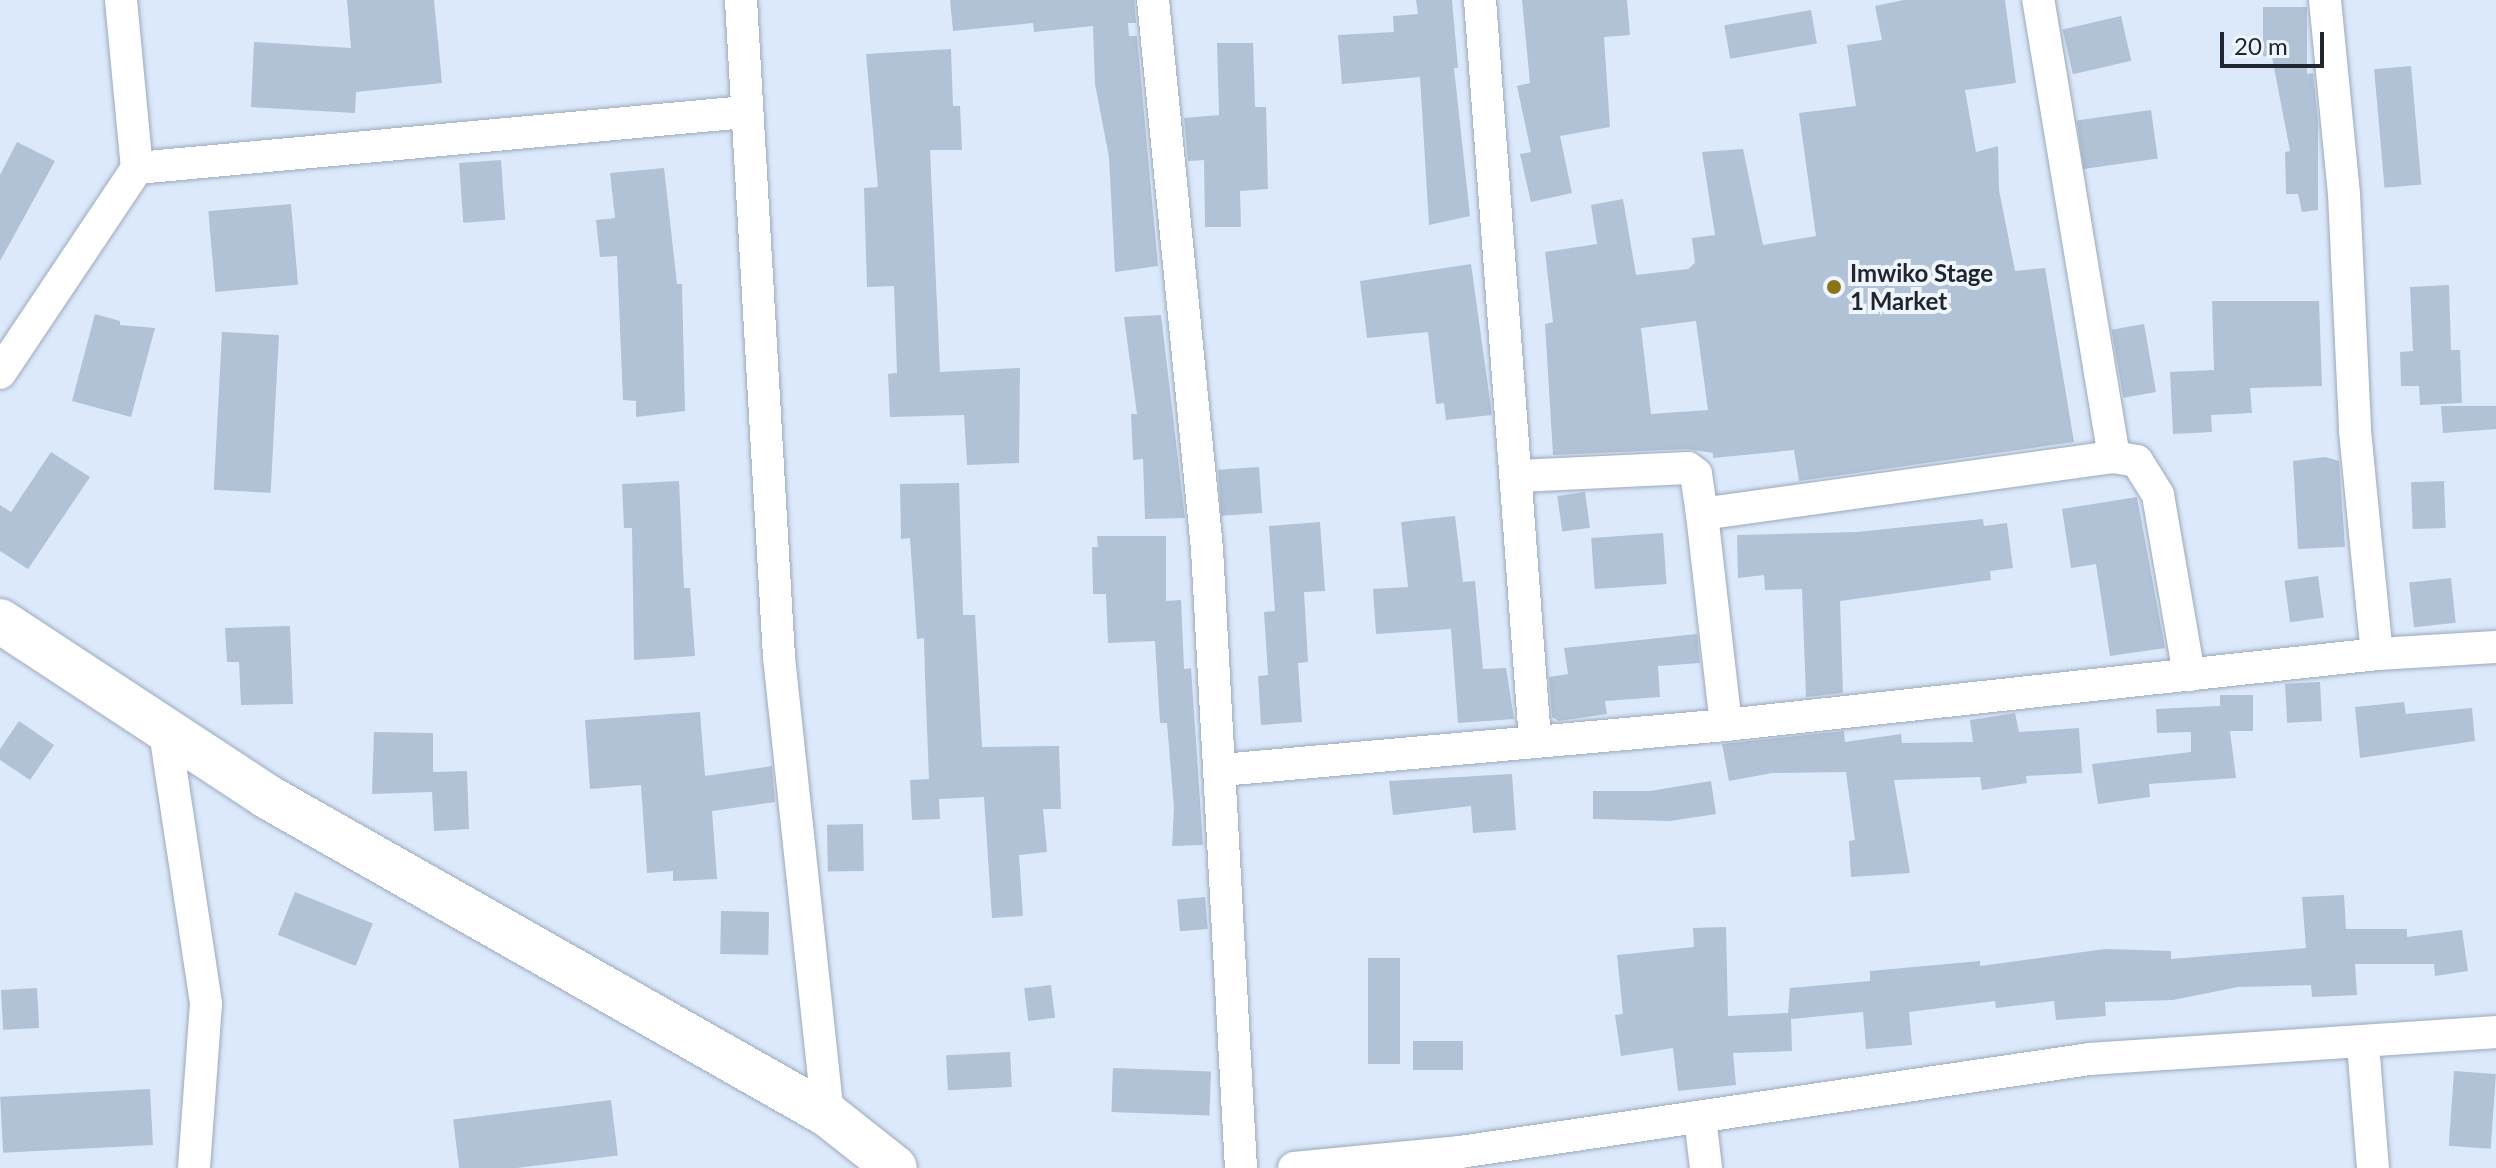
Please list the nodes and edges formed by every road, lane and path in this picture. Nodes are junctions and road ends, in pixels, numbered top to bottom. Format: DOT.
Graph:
graph roads {
  1 [pos="121,0"];
  2 [pos="741,0"];
  3 [pos="1153,0"];
  4 [pos="1480,0"];
  5 [pos="2038,0"];
  6 [pos="2325,0"];
  7 [pos="745,112"];
  8 [pos="137,168"];
  9 [pos="0,373"];
  10 [pos="2114,457"];
  11 [pos="1519,476"];
  12 [pos="1702,514"];
  13 [pos="0,621"];
  14 [pos="2496,647"];
  15 [pos="2377,654"];
  16 [pos="2189,675"];
  17 [pos="1726,725"];
  18 [pos="165,732"];
  19 [pos="1535,740"];
  20 [pos="1222,770"];
  21 [pos="2496,1032"];
  22 [pos="2363,1044"];
  23 [pos="828,1115"];
  24 [pos="1700,1117"];
  25 [pos="194,1168"];
  26 [pos="895,1168"];
  27 [pos="1241,1168"];
  28 [pos="1294,1168"];
  29 [pos="1706,1168"];
  30 [pos="2373,1168"];
  1 -- 8 [label="street"];
  2 -- 7 [label="street"];
  3 -- 20 [label="street"];
  4 -- 11 [label="street"];
  5 -- 10 [label="street"];
  6 -- 15 [label="street"];
  7 -- 8 [label="street"];
  7 -- 23 [label="street"];
  8 -- 9 [label="street"];
  10 -- 12 [label="street"];
  10 -- 16 [label="street"];
  11 -- 12 [label="street"];
  11 -- 19 [label="street"];
  12 -- 17 [label="street"];
  13 -- 18 [label="main road"];
  14 -- 15 [label="street"];
  15 -- 16 [label="street"];
  16 -- 17 [label="street"];
  17 -- 19 [label="street"];
  18 -- 23 [label="main road"];
  18 -- 25 [label="street"];
  19 -- 20 [label="street"];
  20 -- 27 [label="street"];
  21 -- 22 [label="street"];
  22 -- 24 [label="street"];
  22 -- 30 [label="street"];
  23 -- 26 [label="main road"];
  24 -- 28 [label="street"];
  24 -- 29 [label="street"];
}
